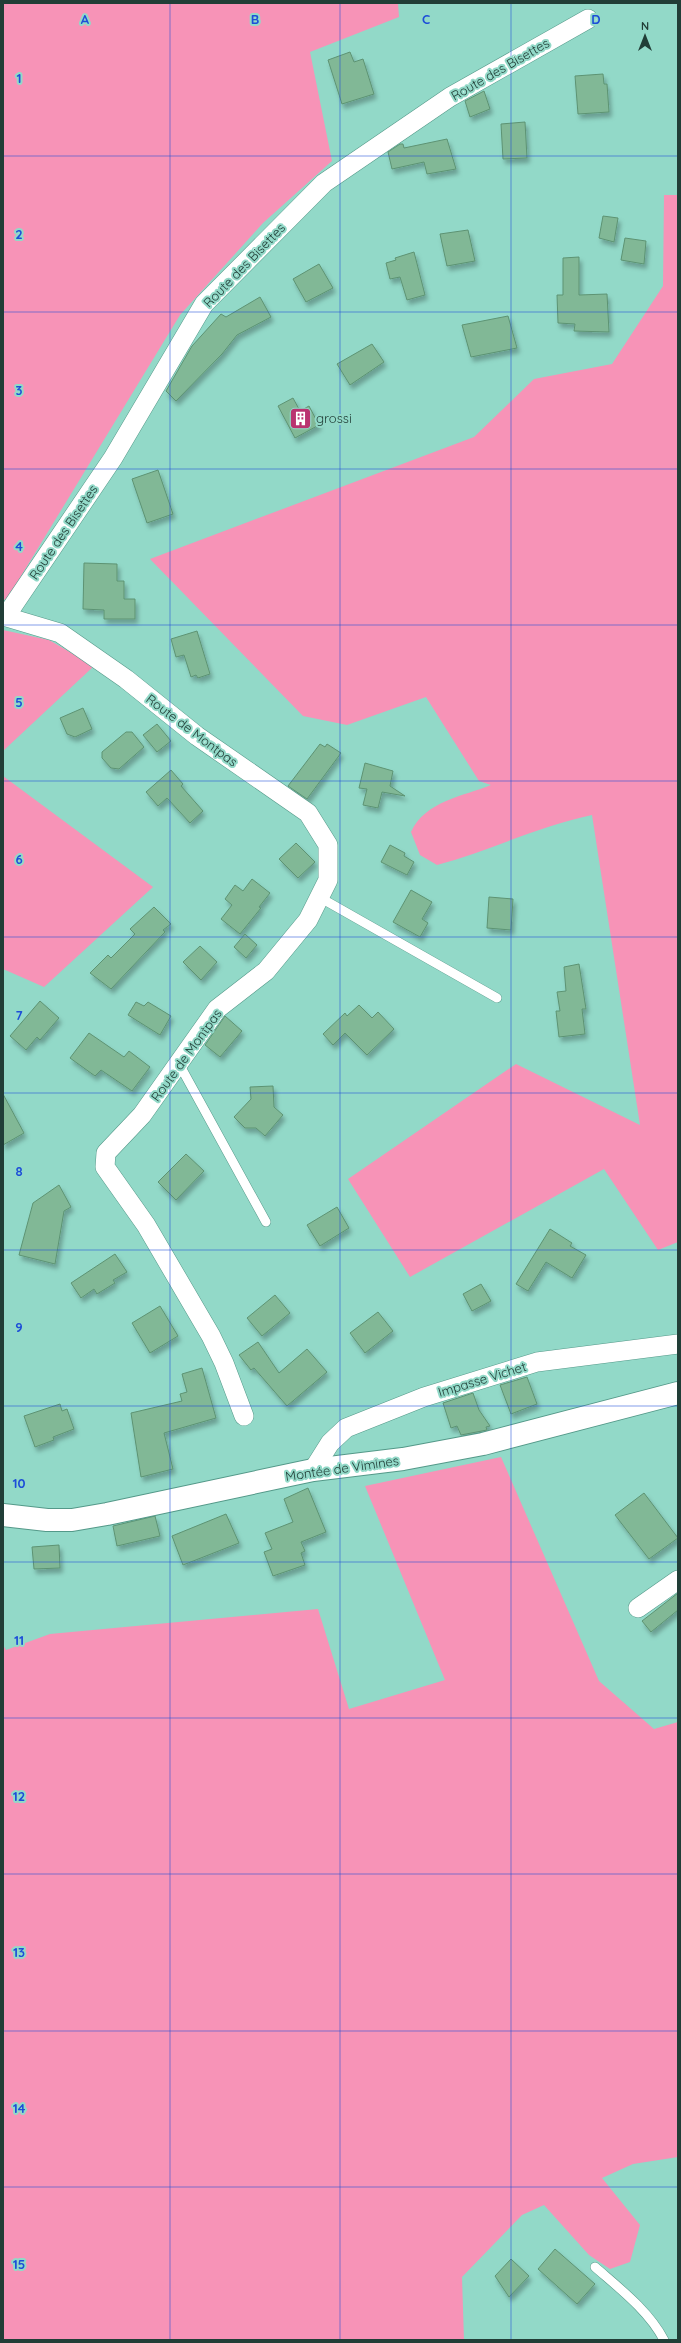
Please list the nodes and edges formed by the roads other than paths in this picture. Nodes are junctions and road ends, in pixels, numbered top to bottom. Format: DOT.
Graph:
graph roads {
  1 [pos="588,19"];
  2 [pos="5,616"];
  3 [pos="319,897"];
  4 [pos="497,998"];
  5 [pos="178,1062"];
  6 [pos="266,1222"];
  7 [pos="678,1344"];
  8 [pos="678,1393"];
  9 [pos="244,1416"];
  10 [pos="314,1470"];
  11 [pos="3,1515"];
  12 [pos="678,1580"];
  13 [pos="638,1608"];
  14 [pos="595,2267"];
  15 [pos="664,2340"];
  1 -- 2 [label="street, Route des Bisettes"];
  2 -- 3 [label="street, Route de Montpas"];
  3 -- 4 [label="lane"];
  3 -- 5 [label="street, Route de Montpas"];
  5 -- 6 [label="lane"];
  5 -- 9 [label="street, Route de Montpas"];
  7 -- 10 [label="street, Impasse Vichet"];
  8 -- 10 [label="street, Montée de Vimines"];
  10 -- 11 [label="street, Montée de Vimines"];
  12 -- 13 [label="street"];
  14 -- 15 [label="lane"];
}
